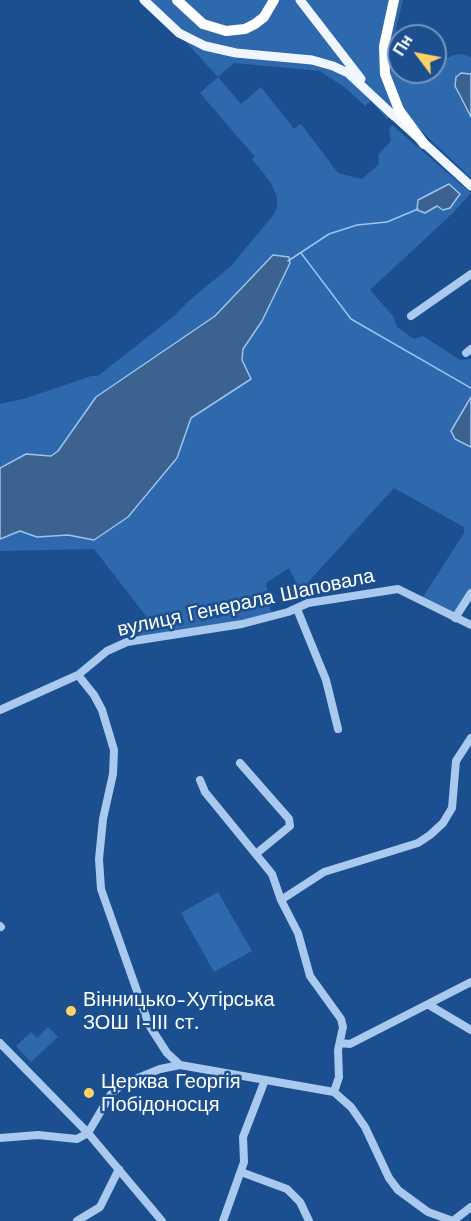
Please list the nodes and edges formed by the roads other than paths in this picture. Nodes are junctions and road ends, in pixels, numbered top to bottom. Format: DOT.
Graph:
graph roads {
  1 [pos="144,0"];
  2 [pos="177,0"];
  3 [pos="274,0"];
  4 [pos="300,0"];
  5 [pos="394,0"];
  6 [pos="394,116"];
  7 [pos="424,144"];
  8 [pos="471,186"];
  9 [pos="471,274"];
  10 [pos="411,316"];
  11 [pos="471,593"];
  12 [pos="297,609"];
  13 [pos="455,618"];
  14 [pos="471,625"];
  15 [pos="78,675"];
  16 [pos="0,710"];
  17 [pos="338,729"];
  18 [pos="471,738"];
  19 [pos="240,763"];
  20 [pos="200,780"];
  21 [pos="257,854"];
  22 [pos="281,900"];
  23 [pos="471,982"];
  24 [pos="429,1005"];
  25 [pos="471,1030"];
  26 [pos="0,1043"];
  27 [pos="340,1043"];
  28 [pos="166,1053"];
  29 [pos="180,1065"];
  30 [pos="160,1069"];
  31 [pos="265,1080"];
  32 [pos="334,1092"];
  33 [pos="82,1122"];
  34 [pos="88,1133"];
  35 [pos="0,1138"];
  36 [pos="119,1169"];
  37 [pos="241,1172"];
  38 [pos="471,1207"];
  39 [pos="77,1221"];
  40 [pos="162,1221"];
  41 [pos="223,1221"];
  42 [pos="309,1221"];
  43 [pos="453,1221"];
  1 -- 6 [label="main road"];
  2 -- 3 [label="highway"];
  4 -- 6 [label="main road"];
  5 -- 7 [label="highway"];
  6 -- 7 [label="main road"];
  7 -- 8 [label="main road"];
  9 -- 10 [label="street"];
  11 -- 13 [label="street"];
  12 -- 13 [label="street, вулиця Генерала Шаповала"];
  12 -- 15 [label="street, вулиця Генерала Шаповала"];
  12 -- 17 [label="street"];
  13 -- 14 [label="street, вулиця Генерала Шаповала"];
  15 -- 16 [label="street, вулиця Генерала Шаповала"];
  15 -- 28 [label="street"];
  18 -- 22 [label="street"];
  19 -- 21 [label="street"];
  20 -- 21 [label="street"];
  21 -- 22 [label="street"];
  22 -- 27 [label="street"];
  23 -- 24 [label="street"];
  24 -- 25 [label="street"];
  24 -- 27 [label="street"];
  26 -- 34 [label="street"];
  27 -- 32 [label="street"];
  28 -- 29 [label="street"];
  28 -- 30 [label="street"];
  29 -- 30 [label="street"];
  29 -- 31 [label="street"];
  30 -- 34 [label="street"];
  31 -- 32 [label="street"];
  31 -- 37 [label="street"];
  32 -- 43 [label="street"];
  33 -- 34 [label="street"];
  34 -- 35 [label="street"];
  34 -- 36 [label="street"];
  36 -- 39 [label="street"];
  36 -- 40 [label="street"];
  37 -- 41 [label="street"];
  37 -- 42 [label="street"];
  38 -- 43 [label="street"];
}
